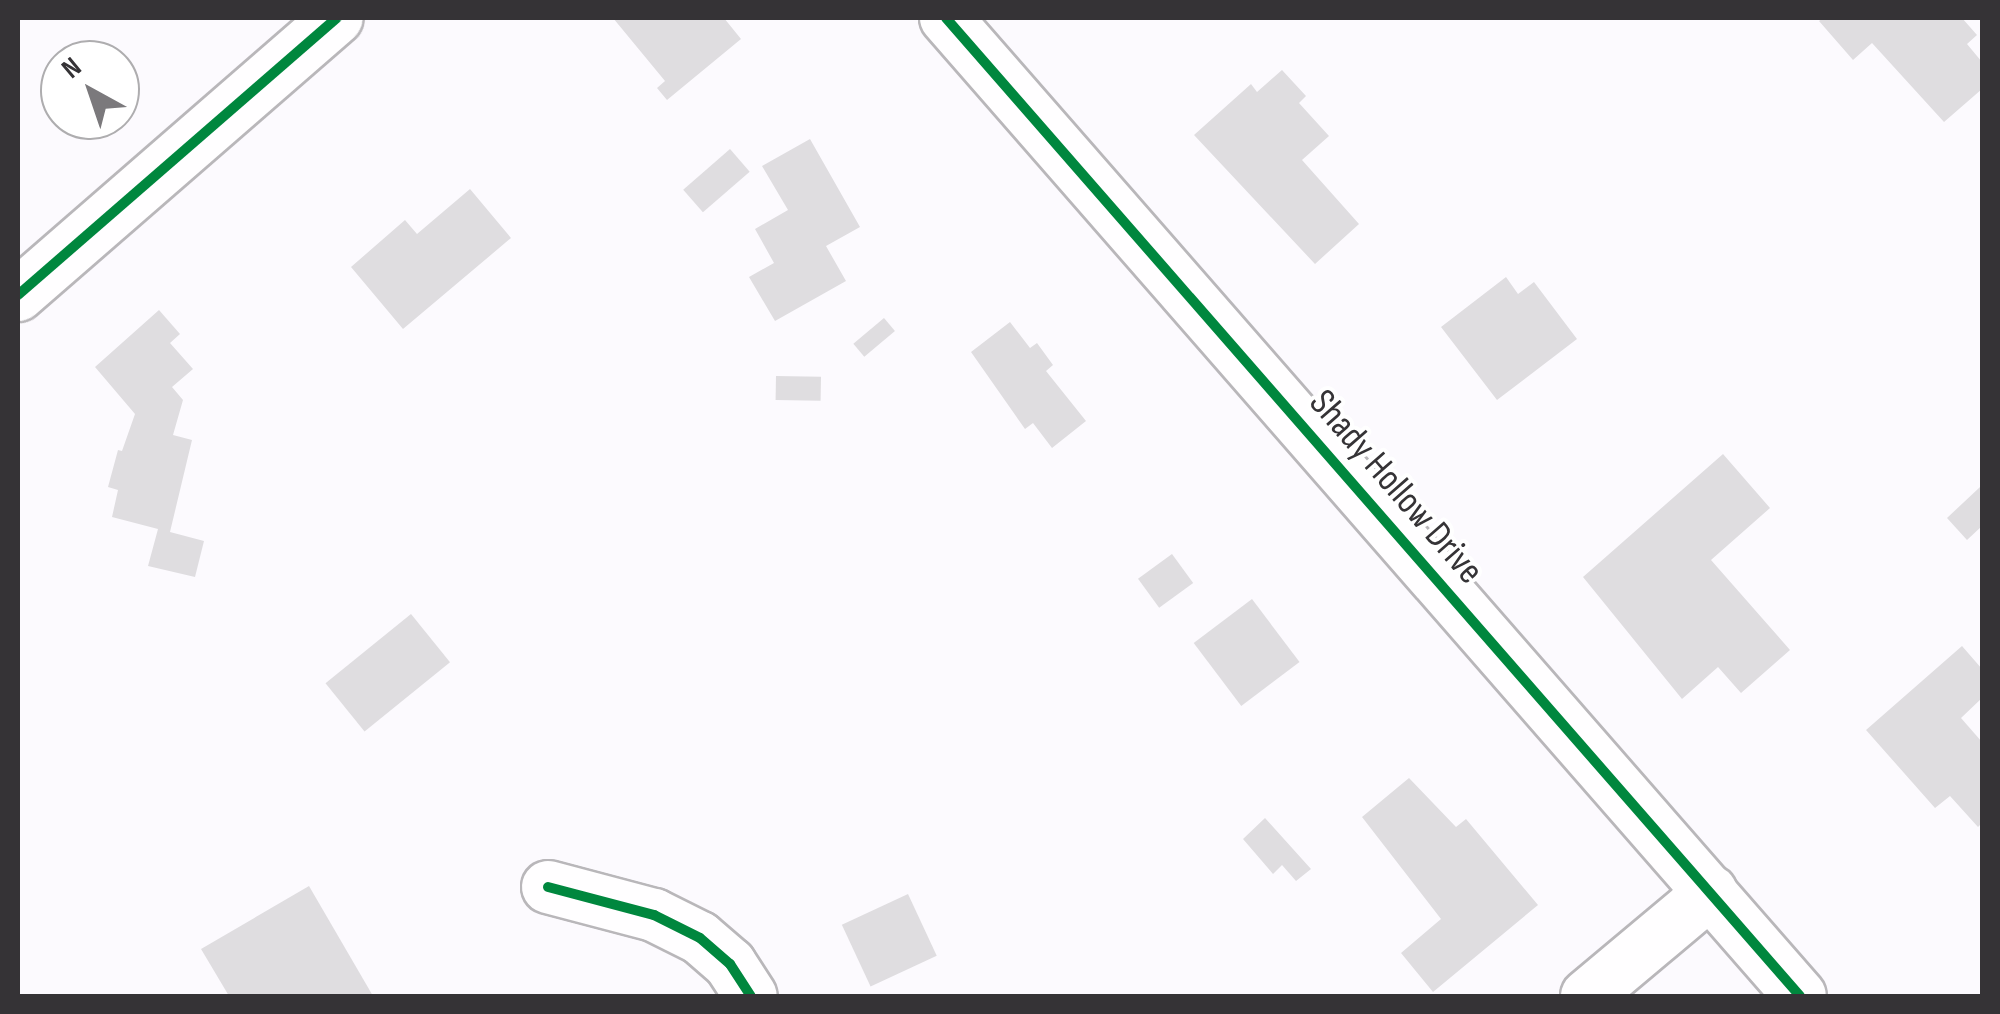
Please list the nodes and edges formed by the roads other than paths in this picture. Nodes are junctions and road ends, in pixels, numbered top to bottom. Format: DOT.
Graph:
graph roads {
  1 [pos="337,18"];
  2 [pos="946,18"];
  3 [pos="18,295"];
  4 [pos="548,888"];
  5 [pos="1710,892"];
  6 [pos="751,996"];
  7 [pos="1587,996"];
  8 [pos="1800,996"];
  1 -- 3 [label="street"];
  2 -- 5 [label="street, Shady Hollow Drive"];
  4 -- 6 [label="street"];
  5 -- 7 [label="street"];
  5 -- 8 [label="street, Shady Hollow Drive"];
}
